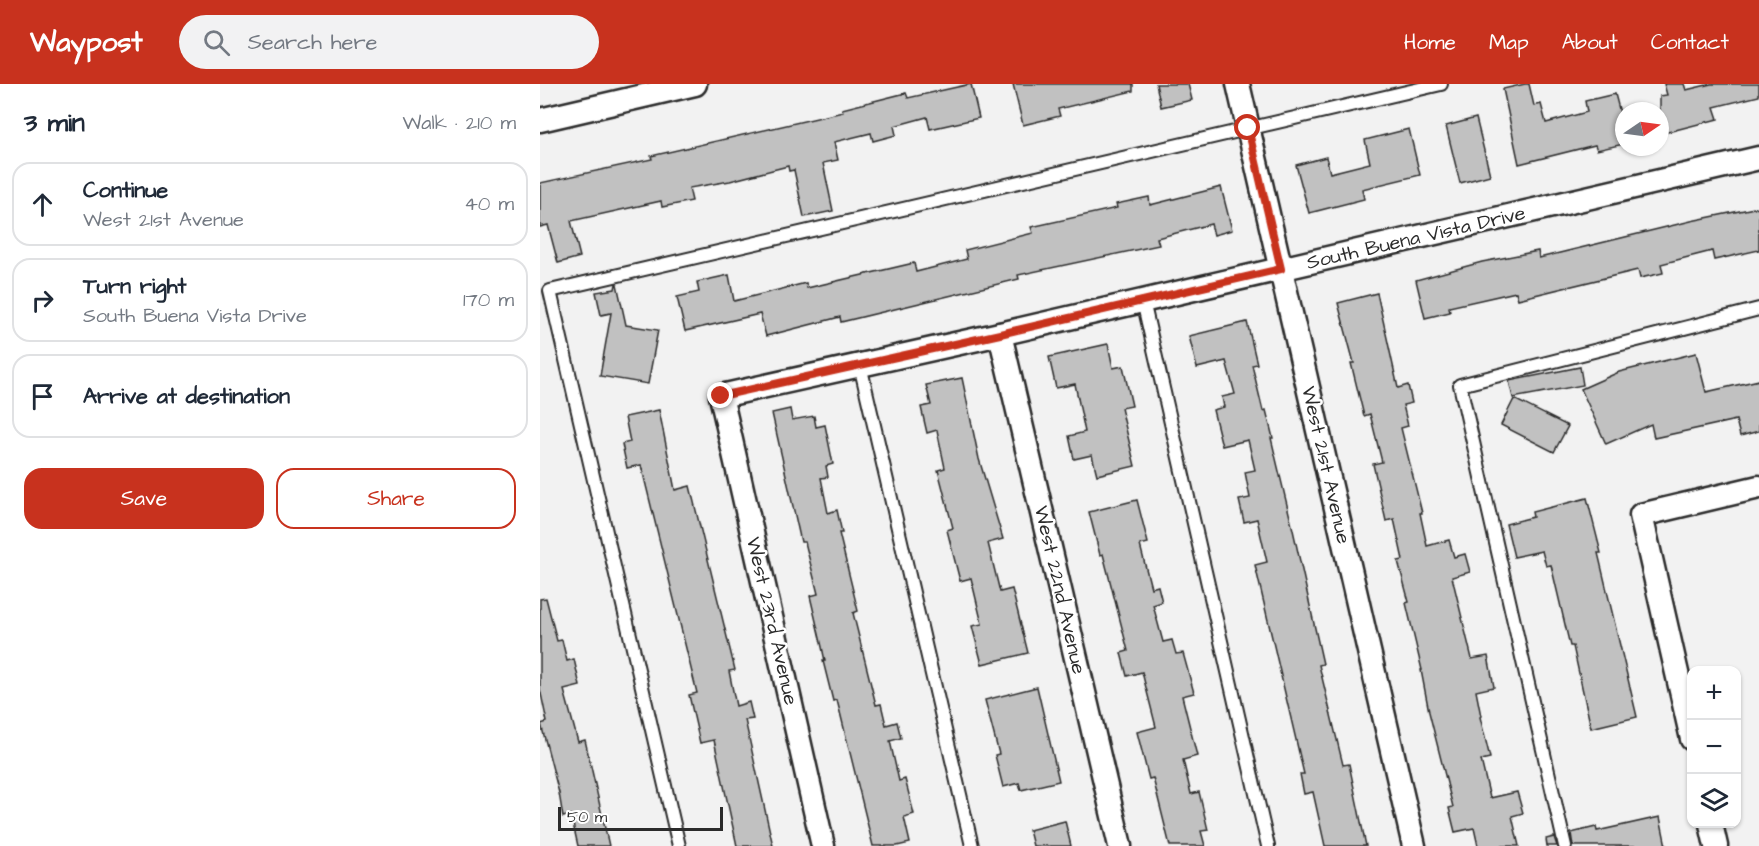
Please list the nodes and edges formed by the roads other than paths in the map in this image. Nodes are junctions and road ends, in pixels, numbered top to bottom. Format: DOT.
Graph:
graph roads {
  1 [pos="695,84"];
  2 [pos="1238,84"];
  3 [pos="1441,84"];
  4 [pos="540,120"];
  5 [pos="1248,128"];
  6 [pos="1759,158"];
  7 [pos="1281,269"];
  8 [pos="1143,301"];
  9 [pos="1759,309"];
  10 [pos="1000,334"];
  11 [pos="860,365"];
  12 [pos="721,396"];
  13 [pos="1759,487"];
  14 [pos="1688,720"];
  15 [pos="1712,828"];
  16 [pos="679,846"];
  17 [pos="823,846"];
  18 [pos="972,846"];
  19 [pos="1120,846"];
  20 [pos="1268,846"];
  21 [pos="1414,846"];
  22 [pos="1565,846"];
  23 [pos="1716,846"];
  1 -- 4 [label="street"];
  2 -- 5 [label="street, West 21st Avenue"];
  3 -- 5 [label="lane"];
  5 -- 7 [label="street, West 21st Avenue"];
  5 -- 16 [label="lane"];
  6 -- 7 [label="street, South Buena Vista Drive"];
  7 -- 8 [label="street, South Buena Vista Drive"];
  7 -- 21 [label="street, West 21st Avenue"];
  8 -- 10 [label="street, South Buena Vista Drive"];
  8 -- 20 [label="lane"];
  9 -- 22 [label="lane"];
  10 -- 11 [label="street, South Buena Vista Drive"];
  10 -- 19 [label="street, West 22nd Avenue"];
  11 -- 12 [label="street, South Buena Vista Drive"];
  11 -- 18 [label="lane"];
  12 -- 17 [label="street, West 23rd Avenue"];
  13 -- 14 [label="street"];
  15 -- 23 [label="street"];
}
